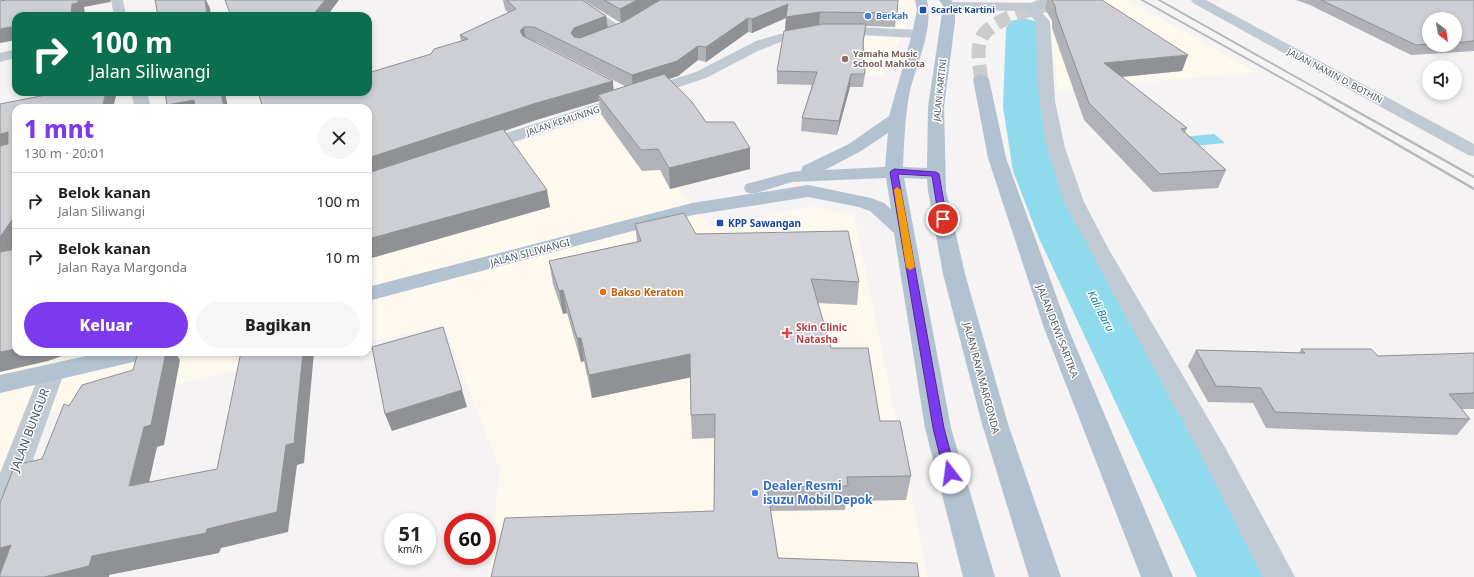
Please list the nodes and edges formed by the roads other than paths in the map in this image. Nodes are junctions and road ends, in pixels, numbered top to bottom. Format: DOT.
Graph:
graph roads {
  1 [pos="117,0"];
  2 [pos="571,0"];
  3 [pos="921,0"];
  4 [pos="1058,0"];
  5 [pos="1197,0"];
  6 [pos="947,3"];
  7 [pos="1029,7"];
  8 [pos="119,12"];
  9 [pos="919,34"];
  10 [pos="607,37"];
  11 [pos="12,47"];
  12 [pos="0,49"];
  13 [pos="12,54"];
  14 [pos="0,58"];
  15 [pos="981,79"];
  16 [pos="611,88"];
  17 [pos="632,98"];
  18 [pos="897,118"];
  19 [pos="470,150"];
  20 [pos="1474,151"];
  21 [pos="894,172"];
  22 [pos="936,174"];
  23 [pos="791,177"];
  24 [pos="692,209"];
  25 [pos="903,230"];
  26 [pos="372,293"];
  27 [pos="114,356"];
  28 [pos="52,373"];
  29 [pos="0,384"];
  30 [pos="0,510"];
  31 [pos="979,577"];
  32 [pos="1045,577"];
  33 [pos="1157,577"];
  34 [pos="1279,577"];
  1 -- 8 [label="street"];
  2 -- 10 [label="street"];
  3 -- 9 [label="main road"];
  4 -- 7 [label="street"];
  5 -- 20 [label="street, JALAN NAMIN D. BOTHIN"];
  6 -- 7 [label="street"];
  6 -- 22 [label="main road, JALAN KARTINI"];
  7 -- 34 [label="street"];
  9 -- 17 [label="street, JALAN KEMUNING"];
  9 -- 18 [label="main road"];
  11 -- 12 [label="street"];
  13 -- 14 [label="street"];
  15 -- 33 [label="main road, JALAN DEWI SARTIKA"];
  16 -- 17 [label="street"];
  17 -- 19 [label="street, JALAN KEMUNING"];
  18 -- 21 [label="main road"];
  18 -- 23 [label="main road"];
  21 -- 22 [label="main road, JALAN SILIWANGI"];
  21 -- 23 [label="main road, JALAN SILIWANGI"];
  21 -- 25 [label="main road"];
  22 -- 32 [label="main road, JALAN RAYA MARGONDA"];
  23 -- 24 [label="main road, JALAN SILIWANGI"];
  24 -- 25 [label="main road, JALAN SILIWANGI"];
  24 -- 26 [label="main road, JALAN SILIWANGI"];
  25 -- 31 [label="main road"];
  27 -- 28 [label="main road"];
  28 -- 29 [label="main road"];
  28 -- 30 [label="street, JALAN BUNGUR"];
}
